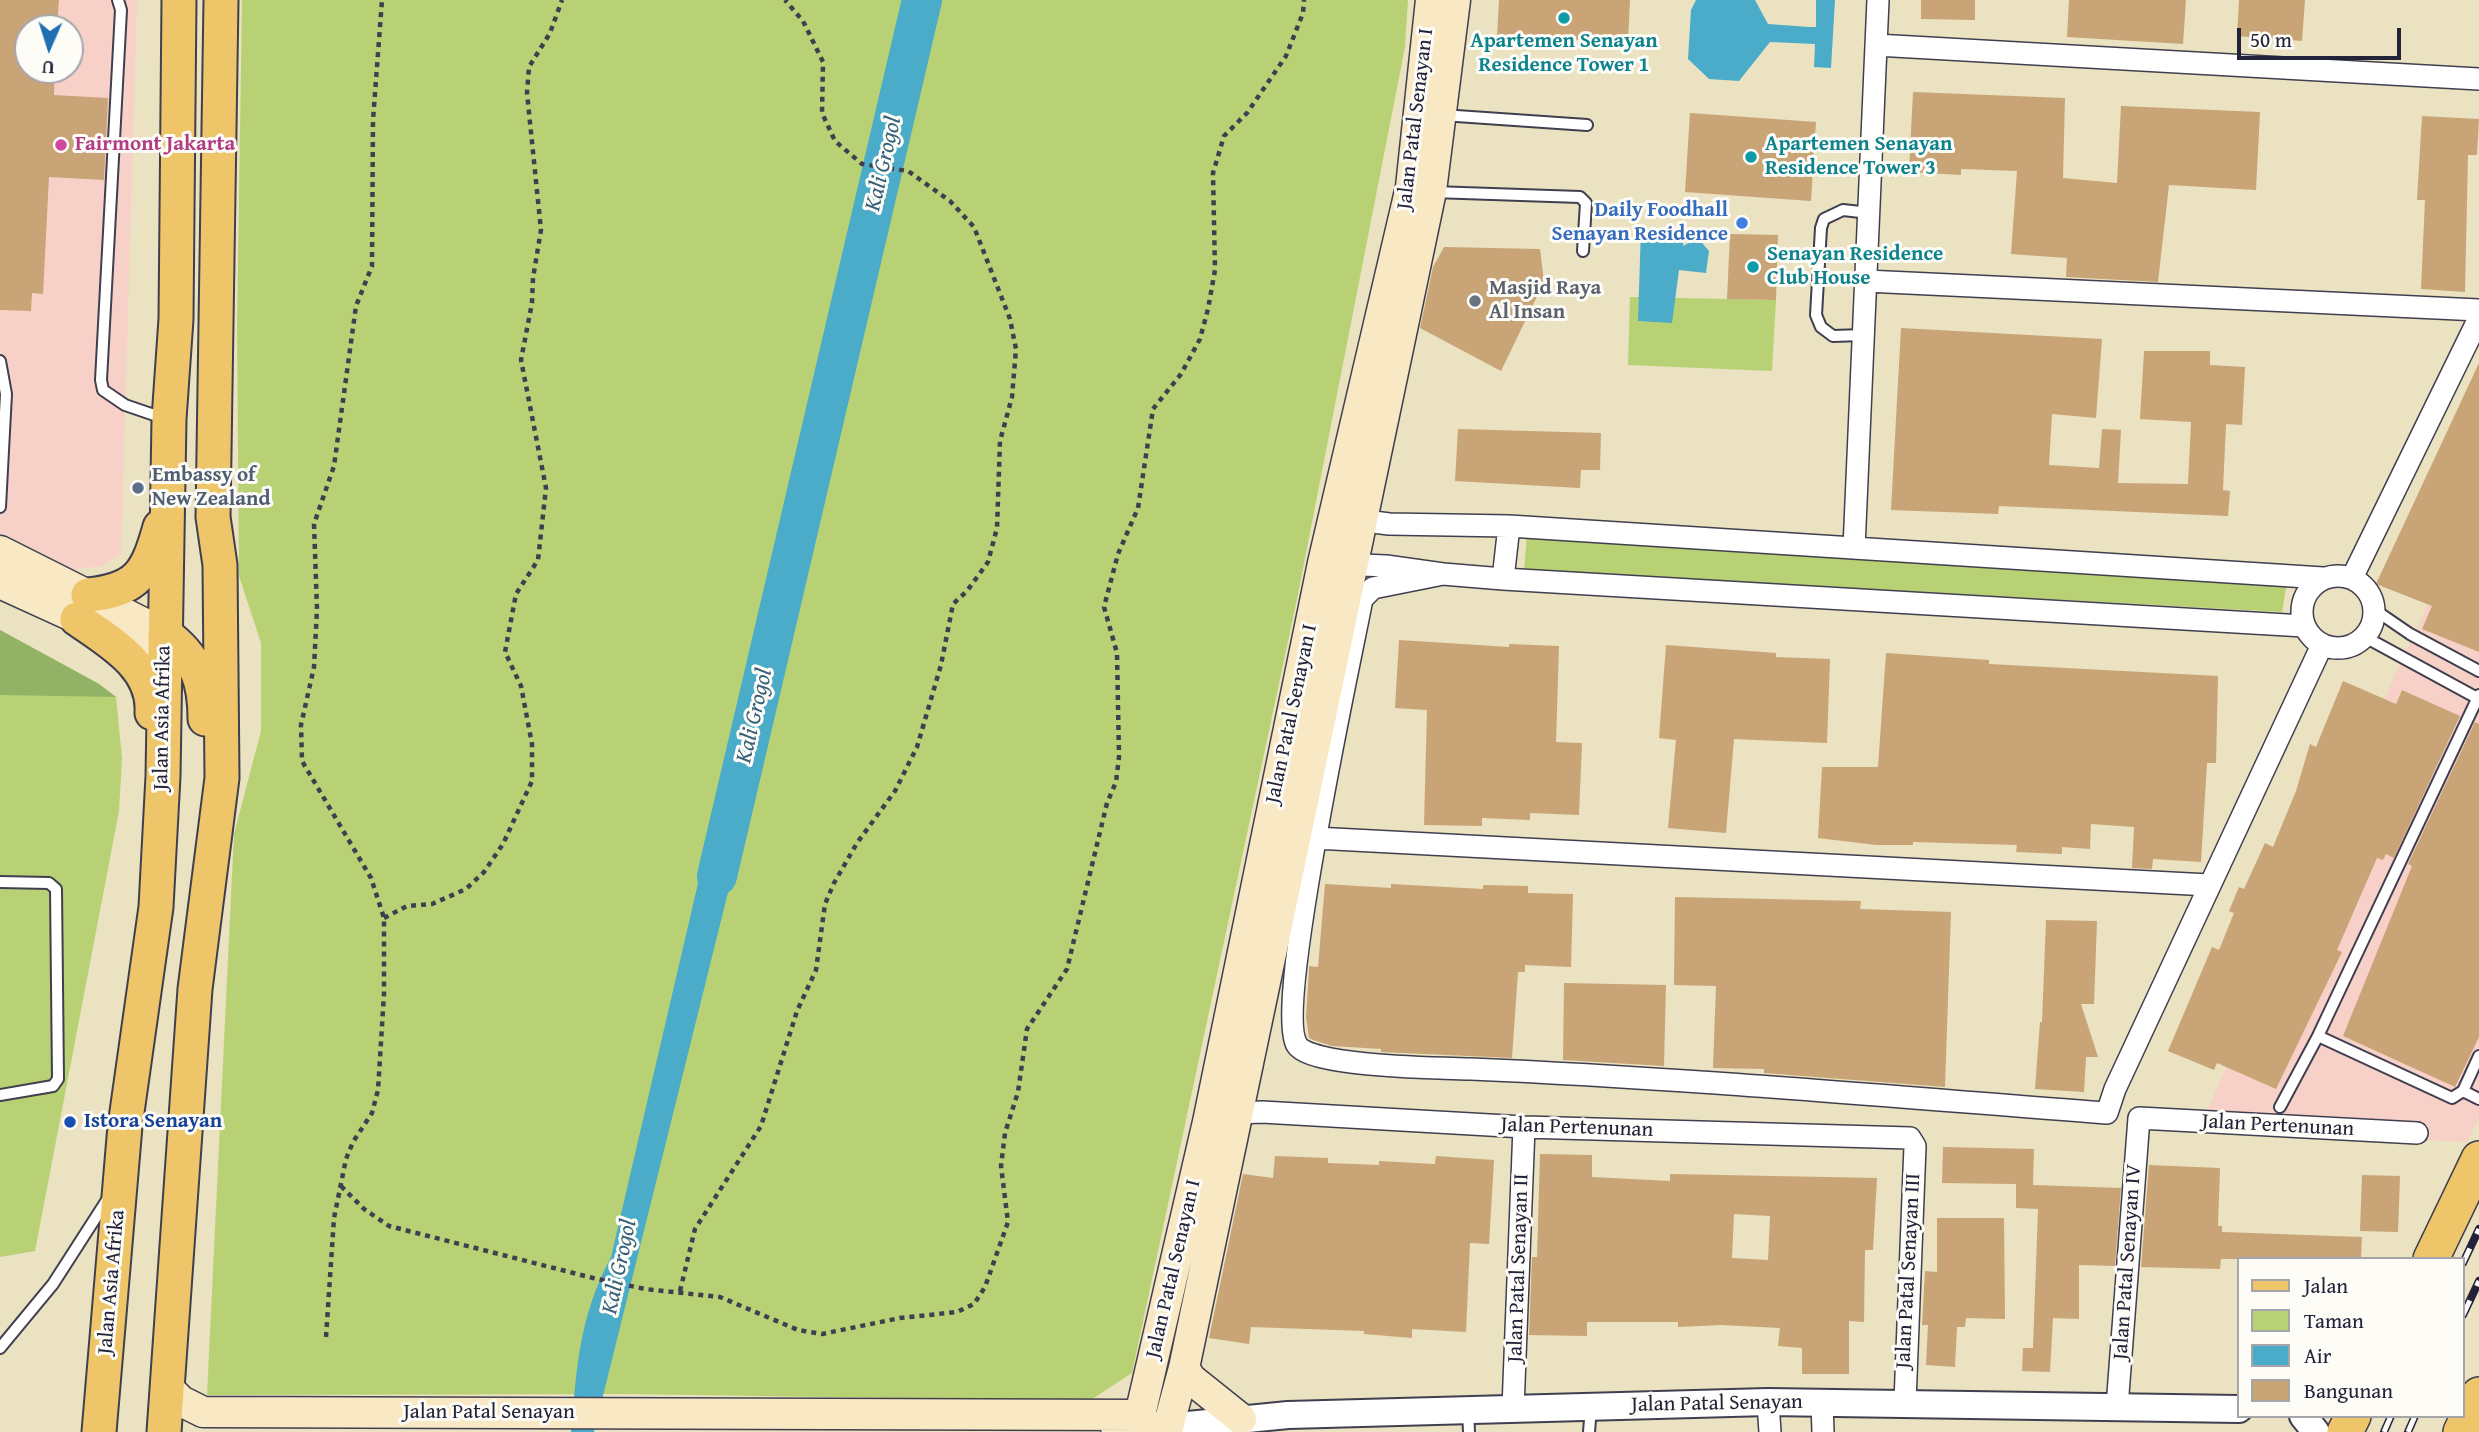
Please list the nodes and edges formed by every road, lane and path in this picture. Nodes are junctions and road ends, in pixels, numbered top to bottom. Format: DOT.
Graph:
graph roads {
  1 [pos="129,0"];
  2 [pos="180,0"];
  3 [pos="221,0"];
  4 [pos="382,0"];
  5 [pos="562,0"];
  6 [pos="785,0"];
  7 [pos="1304,0"];
  8 [pos="1431,0"];
  9 [pos="1455,0"];
  10 [pos="1878,0"];
  11 [pos="120,5"];
  12 [pos="1876,45"];
  13 [pos="2479,79"];
  14 [pos="1442,115"];
  15 [pos="1587,125"];
  16 [pos="1421,189"];
  17 [pos="1869,213"];
  18 [pos="1583,251"];
  19 [pos="1866,281"];
  20 [pos="2479,310"];
  21 [pos="2479,318"];
  22 [pos="176,320"];
  23 [pos="217,322"];
  24 [pos="1863,335"];
  25 [pos="0,361"];
  26 [pos="3,394"];
  27 [pos="169,419"];
  28 [pos="169,499"];
  29 [pos="0,508"];
  30 [pos="213,517"];
  31 [pos="1347,519"];
  32 [pos="1509,526"];
  33 [pos="1854,548"];
  34 [pos="0,551"];
  35 [pos="1337,564"];
  36 [pos="1443,575"];
  37 [pos="2323,578"];
  38 [pos="2352,578"];
  39 [pos="1503,579"];
  40 [pos="0,583"];
  41 [pos="83,607"];
  42 [pos="2375,610"];
  43 [pos="2304,626"];
  44 [pos="2365,637"];
  45 [pos="2322,645"];
  46 [pos="171,646"];
  47 [pos="2479,671"];
  48 [pos="2479,697"];
  49 [pos="1315,838"];
  50 [pos="0,882"];
  51 [pos="2209,885"];
  52 [pos="205,889"];
  53 [pos="384,918"];
  54 [pos="195,989"];
  55 [pos="2318,1035"];
  56 [pos="136,1037"];
  57 [pos="2479,1056"];
  58 [pos="2463,1091"];
  59 [pos="0,1095"];
  60 [pos="2479,1099"];
  61 [pos="2280,1107"];
  62 [pos="1238,1113"];
  63 [pos="2139,1118"];
  64 [pos="1524,1127"];
  65 [pos="2417,1133"];
  66 [pos="1914,1141"];
  67 [pos="2479,1159"];
  68 [pos="120,1179"];
  69 [pos="341,1186"];
  70 [pos="2432,1257"];
  71 [pos="680,1291"];
  72 [pos="326,1337"];
  73 [pos="0,1348"];
  74 [pos="1184,1368"];
  75 [pos="168,1388"];
  76 [pos="2479,1395"];
  77 [pos="1768,1402"];
  78 [pos="1822,1402"];
  79 [pos="1905,1402"];
  80 [pos="2117,1407"];
  81 [pos="1513,1408"];
  82 [pos="2238,1409"];
  83 [pos="2304,1418"];
  84 [pos="1241,1419"];
  85 [pos="1590,1419"];
  86 [pos="1468,1420"];
  87 [pos="567,1421"];
  88 [pos="627,1423"];
  89 [pos="1178,1423"];
  90 [pos="1288,1424"];
  91 [pos="1138,1425"];
  92 [pos="99,1432"];
  93 [pos="164,1432"];
  94 [pos="307,1432"];
  95 [pos="1770,1432"];
  96 [pos="1823,1432"];
  97 [pos="2316,1432"];
  98 [pos="2461,1432"];
  1 -- 11 [label="lane"];
  2 -- 22 [label="main road, Jalan Asia Afrika"];
  3 -- 23 [label="main road"];
  4 -- 53 [label="path"];
  5 -- 53 [label="path"];
  6 -- 71 [label="path"];
  7 -- 71 [label="path"];
  8 -- 16 [label="main road, Jalan Patal Senayan I"];
  9 -- 14 [label="main road, Jalan Patal Senayan I"];
  10 -- 12 [label="street"];
  11 -- 27 [label="lane"];
  12 -- 13 [label="street"];
  12 -- 17 [label="street"];
  14 -- 15 [label="lane"];
  14 -- 16 [label="main road, Jalan Patal Senayan I"];
  16 -- 18 [label="lane"];
  16 -- 31 [label="main road, Jalan Patal Senayan I"];
  17 -- 19 [label="street"];
  17 -- 24 [label="lane"];
  19 -- 20 [label="street"];
  19 -- 24 [label="street"];
  21 -- 38 [label="street"];
  22 -- 23 [label="main road"];
  22 -- 27 [label="main road, Jalan Asia Afrika"];
  23 -- 30 [label="main road"];
  24 -- 33 [label="street"];
  25 -- 26 [label="lane"];
  26 -- 29 [label="lane"];
  27 -- 28 [label="main road, Jalan Asia Afrika"];
  28 -- 41 [label="main road"];
  28 -- 46 [label="main road, Jalan Asia Afrika"];
  30 -- 46 [label="main road"];
  30 -- 52 [label="main road"];
  31 -- 32 [label="street"];
  31 -- 35 [label="main road, Jalan Patal Senayan I"];
  32 -- 33 [label="street"];
  32 -- 39 [label="street"];
  33 -- 37 [label="street"];
  34 -- 41 [label="main road"];
  35 -- 36 [label="street"];
  35 -- 62 [label="main road, Jalan Patal Senayan I"];
  35 -- 91 [label="main road, Jalan Patal Senayan I"];
  36 -- 39 [label="street"];
  36 -- 49 [label="street"];
  37 -- 38 [label="street"];
  37 -- 43 [label="street"];
  38 -- 42 [label="street"];
  39 -- 43 [label="street"];
  40 -- 41 [label="main road"];
  41 -- 46 [label="main road"];
  41 -- 56 [label="main road"];
  42 -- 44 [label="street"];
  42 -- 47 [label="lane"];
  43 -- 45 [label="street"];
  44 -- 45 [label="street"];
  44 -- 48 [label="lane"];
  45 -- 51 [label="street"];
  46 -- 52 [label="main road"];
  46 -- 56 [label="main road, Jalan Asia Afrika"];
  48 -- 55 [label="lane"];
  49 -- 51 [label="street"];
  49 -- 51 [label="street"];
  50 -- 59 [label="lane"];
  52 -- 54 [label="main road"];
  53 -- 69 [label="path"];
  54 -- 56 [label="main road"];
  54 -- 75 [label="main road"];
  55 -- 58 [label="lane"];
  55 -- 61 [label="lane"];
  56 -- 68 [label="main road, Jalan Asia Afrika"];
  57 -- 58 [label="lane"];
  58 -- 60 [label="lane"];
  62 -- 64 [label="street, Jalan Pertenunan"];
  62 -- 74 [label="main road, Jalan Patal Senayan I"];
  63 -- 65 [label="street, Jalan Pertenunan"];
  63 -- 80 [label="street, Jalan Patal Senayan IV"];
  64 -- 66 [label="street, Jalan Pertenunan"];
  64 -- 81 [label="street, Jalan Patal Senayan II"];
  66 -- 79 [label="street, Jalan Patal Senayan III"];
  67 -- 70 [label="highway"];
  68 -- 73 [label="lane"];
  68 -- 92 [label="main road, Jalan Asia Afrika"];
  69 -- 71 [label="path"];
  69 -- 72 [label="path"];
  74 -- 84 [label="main road"];
  74 -- 89 [label="main road, Jalan Patal Senayan I"];
  75 -- 87 [label="main road, Jalan Patal Senayan"];
  75 -- 93 [label="main road"];
  76 -- 98 [label="highway"];
  77 -- 78 [label="street, Jalan Patal Senayan"];
  77 -- 85 [label="street, Jalan Patal Senayan"];
  77 -- 95 [label="street"];
  78 -- 79 [label="street, Jalan Patal Senayan"];
  78 -- 96 [label="street"];
  79 -- 80 [label="street, Jalan Patal Senayan"];
  80 -- 82 [label="street, Jalan Patal Senayan"];
  81 -- 85 [label="street, Jalan Patal Senayan"];
  81 -- 86 [label="street, Jalan Patal Senayan"];
  83 -- 97 [label="street"];
  84 -- 89 [label="street, Jalan Patal Senayan"];
  84 -- 90 [label="street, Jalan Patal Senayan"];
  86 -- 90 [label="street, Jalan Patal Senayan"];
  87 -- 88 [label="main road, Jalan Patal Senayan"];
  87 -- 94 [label="main road, Jalan Patal Senayan"];
  88 -- 91 [label="main road, Jalan Patal Senayan"];
  89 -- 91 [label="main road, Jalan Patal Senayan"];
}
